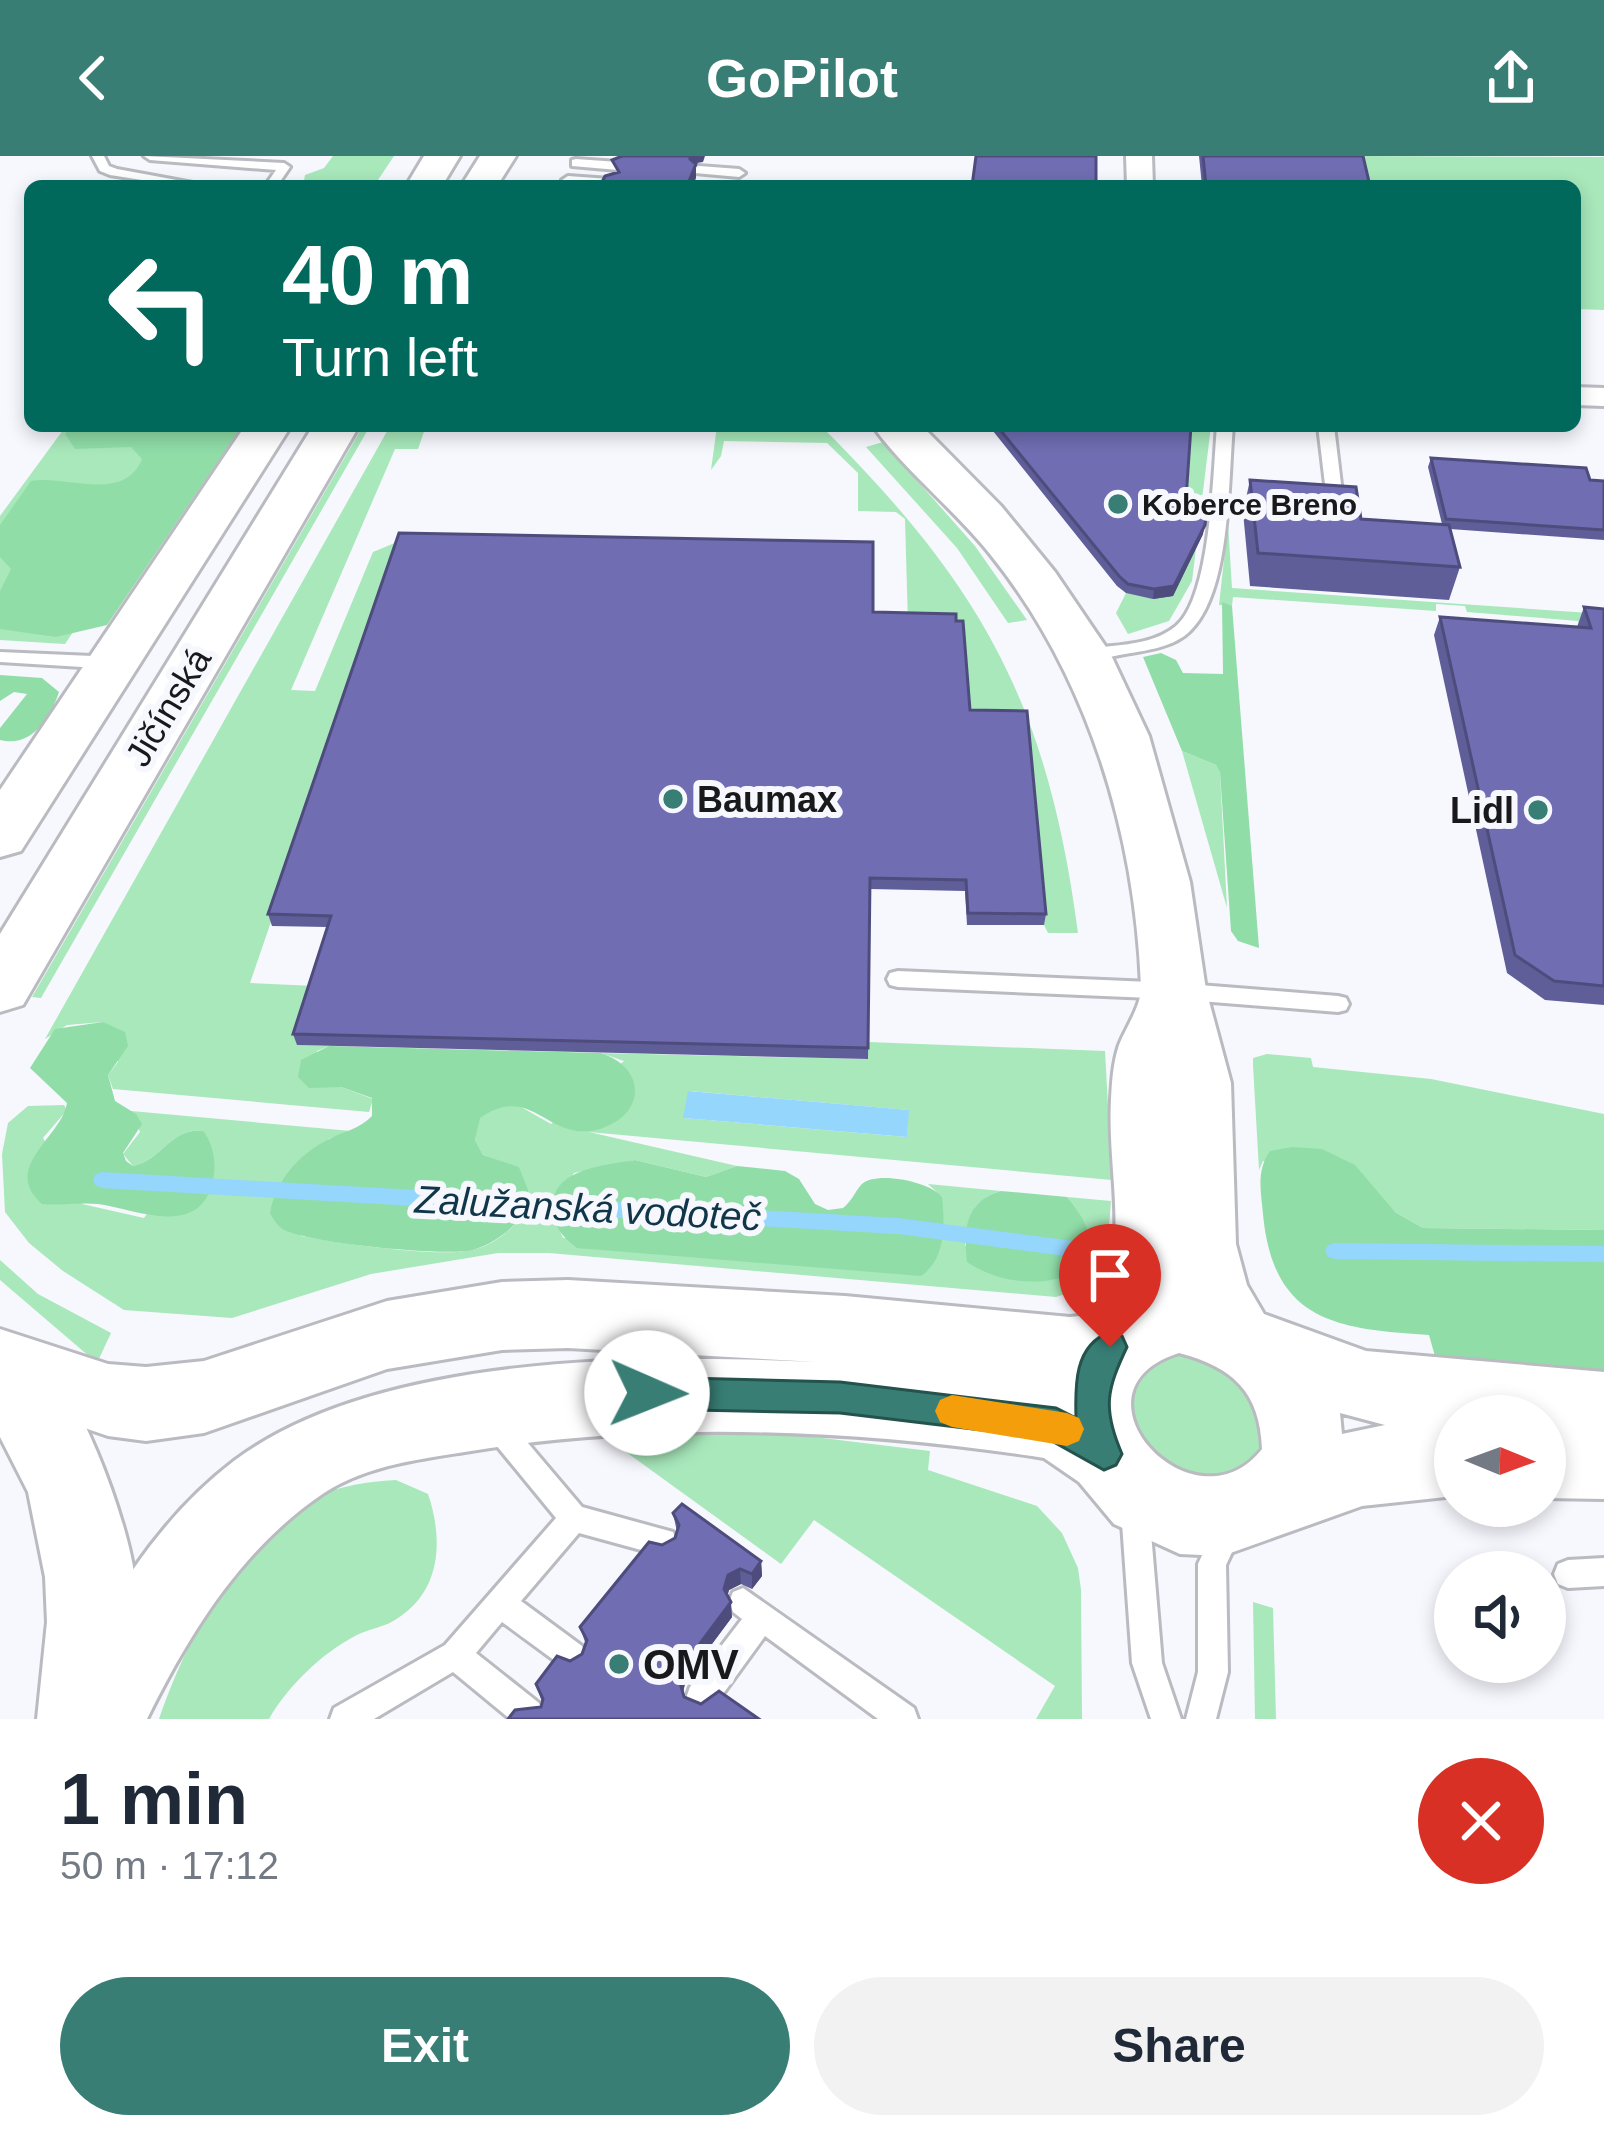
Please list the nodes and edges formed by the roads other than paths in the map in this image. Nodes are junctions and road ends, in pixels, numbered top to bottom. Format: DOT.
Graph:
graph roads {
  1 [pos="98,156"];
  2 [pos="150,156"];
  3 [pos="744,156"];
  4 [pos="578,159"];
  5 [pos="283,162"];
  6 [pos="302,162"];
  7 [pos="618,166"];
  8 [pos="699,170"];
  9 [pos="737,179"];
  10 [pos="165,180"];
  11 [pos="264,432"];
  12 [pos="332,432"];
  13 [pos="902,432"];
  14 [pos="1224,432"];
  15 [pos="1327,432"];
  16 [pos="1334,501"];
  17 [pos="1082,655"];
  18 [pos="0,657"];
  19 [pos="115,663"];
  20 [pos="0,836"];
  21 [pos="898,979"];
  22 [pos="0,988"];
  23 [pos="1174,991"];
  24 [pos="1338,1004"];
  25 [pos="1119,1340"];
  26 [pos="1247,1341"];
  27 [pos="0,1367"];
  28 [pos="1604,1409"];
  29 [pos="484,1411"];
  30 [pos="1434,1459"];
  31 [pos="1566,1460"];
  32 [pos="1604,1461"];
  33 [pos="1114,1467"];
  34 [pos="1262,1503"];
  35 [pos="574,1518"];
  36 [pos="663,1542"];
  37 [pos="1604,1572"];
  38 [pos="1568,1574"];
  39 [pos="500,1603"];
  40 [pos="455,1655"];
  41 [pos="572,1656"];
  42 [pos="701,1698"];
  43 [pos="528,1714"];
  44 [pos="84,1719"];
  45 [pos="99,1719"];
  46 [pos="345,1719"];
  47 [pos="903,1719"];
  48 [pos="1166,1719"];
  49 [pos="1201,1719"];
  1 -- 10 [label="lane"];
  2 -- 5 [label="lane"];
  3 -- 9 [label="lane"];
  4 -- 7 [label="lane"];
  5 -- 6 [label="lane"];
  8 -- 9 [label="lane"];
  11 -- 19 [label="street, Jičínská"];
  12 -- 22 [label="street, Jičínská"];
  13 -- 17 [label="street"];
  14 -- 17 [label="lane"];
  15 -- 16 [label="lane"];
  17 -- 23 [label="street"];
  18 -- 19 [label="lane"];
  19 -- 20 [label="street, Jičínská"];
  21 -- 23 [label="lane"];
  23 -- 24 [label="lane"];
  23 -- 25 [label="street"];
  23 -- 26 [label="street"];
  25 -- 26 [label="street"];
  25 -- 27 [label="street"];
  25 -- 33 [label="street"];
  26 -- 28 [label="street"];
  26 -- 34 [label="street"];
  27 -- 44 [label="main road"];
  29 -- 33 [label="street"];
  29 -- 35 [label="lane"];
  29 -- 45 [label="street"];
  30 -- 34 [label="street"];
  31 -- 32 [label="street"];
  33 -- 34 [label="street"];
  33 -- 48 [label="lane"];
  34 -- 49 [label="lane"];
  35 -- 36 [label="lane"];
  35 -- 39 [label="lane"];
  37 -- 38 [label="lane"];
  39 -- 40 [label="lane"];
  39 -- 41 [label="lane"];
  40 -- 43 [label="lane"];
  40 -- 46 [label="lane"];
  42 -- 47 [label="lane"];
}
